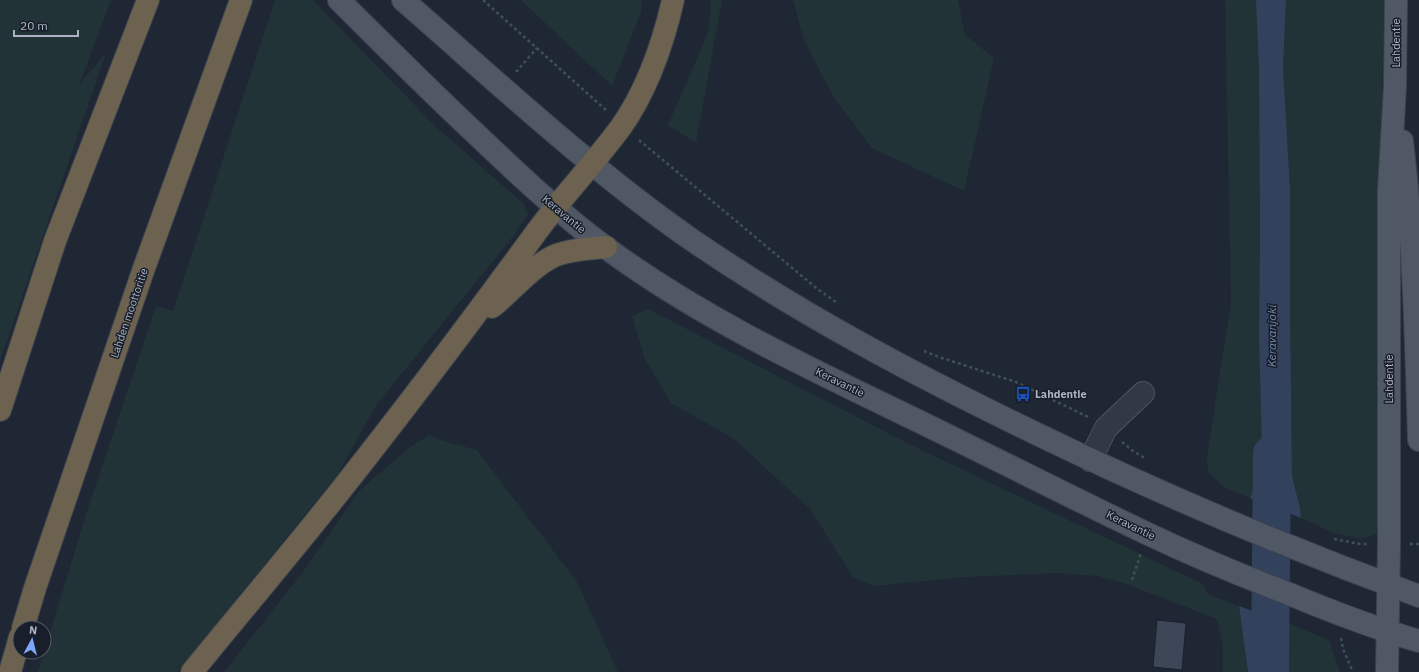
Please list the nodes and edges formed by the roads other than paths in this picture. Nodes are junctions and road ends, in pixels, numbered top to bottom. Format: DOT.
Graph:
graph roads {
  1 [pos="148,0"];
  2 [pos="339,0"];
  3 [pos="403,0"];
  4 [pos="673,0"];
  5 [pos="1396,0"];
  6 [pos="238,8"];
  7 [pos="1395,86"];
  8 [pos="592,164"];
  9 [pos="555,207"];
  10 [pos="606,247"];
  11 [pos="1389,314"];
  12 [pos="1417,317"];
  13 [pos="466,327"];
  14 [pos="1143,393"];
  15 [pos="0,410"];
  16 [pos="1419,440"];
  17 [pos="1090,460"];
  18 [pos="1388,584"];
  19 [pos="1419,596"];
  20 [pos="25,620"];
  21 [pos="1387,631"];
  22 [pos="1419,641"];
  23 [pos="13,660"];
  24 [pos="10,672"];
  25 [pos="192,672"];
  26 [pos="1387,672"];
  1 -- 15 [label="highway"];
  2 -- 9 [label="main road, Keravantie"];
  3 -- 8 [label="main road"];
  4 -- 8 [label="highway"];
  5 -- 7 [label="main road, Lahdentie"];
  6 -- 20 [label="highway, Lahden moottoritie"];
  7 -- 11 [label="main road, Lahdentie"];
  7 -- 12 [label="main road, Lahdentie"];
  8 -- 9 [label="highway"];
  8 -- 17 [label="main road"];
  9 -- 10 [label="main road, Keravantie"];
  9 -- 13 [label="highway"];
  10 -- 13 [label="highway"];
  10 -- 21 [label="main road, Keravantie"];
  11 -- 12 [label="lane"];
  11 -- 18 [label="main road, Lahdentie"];
  12 -- 16 [label="main road, Lahdentie"];
  13 -- 25 [label="highway"];
  14 -- 17 [label="lane"];
  17 -- 18 [label="main road"];
  18 -- 19 [label="main road"];
  18 -- 21 [label="main road, Lahdentie"];
  21 -- 22 [label="main road, Keravantie"];
  21 -- 26 [label="main road, Lahdentie"];
  23 -- 24 [label="highway"];
}
